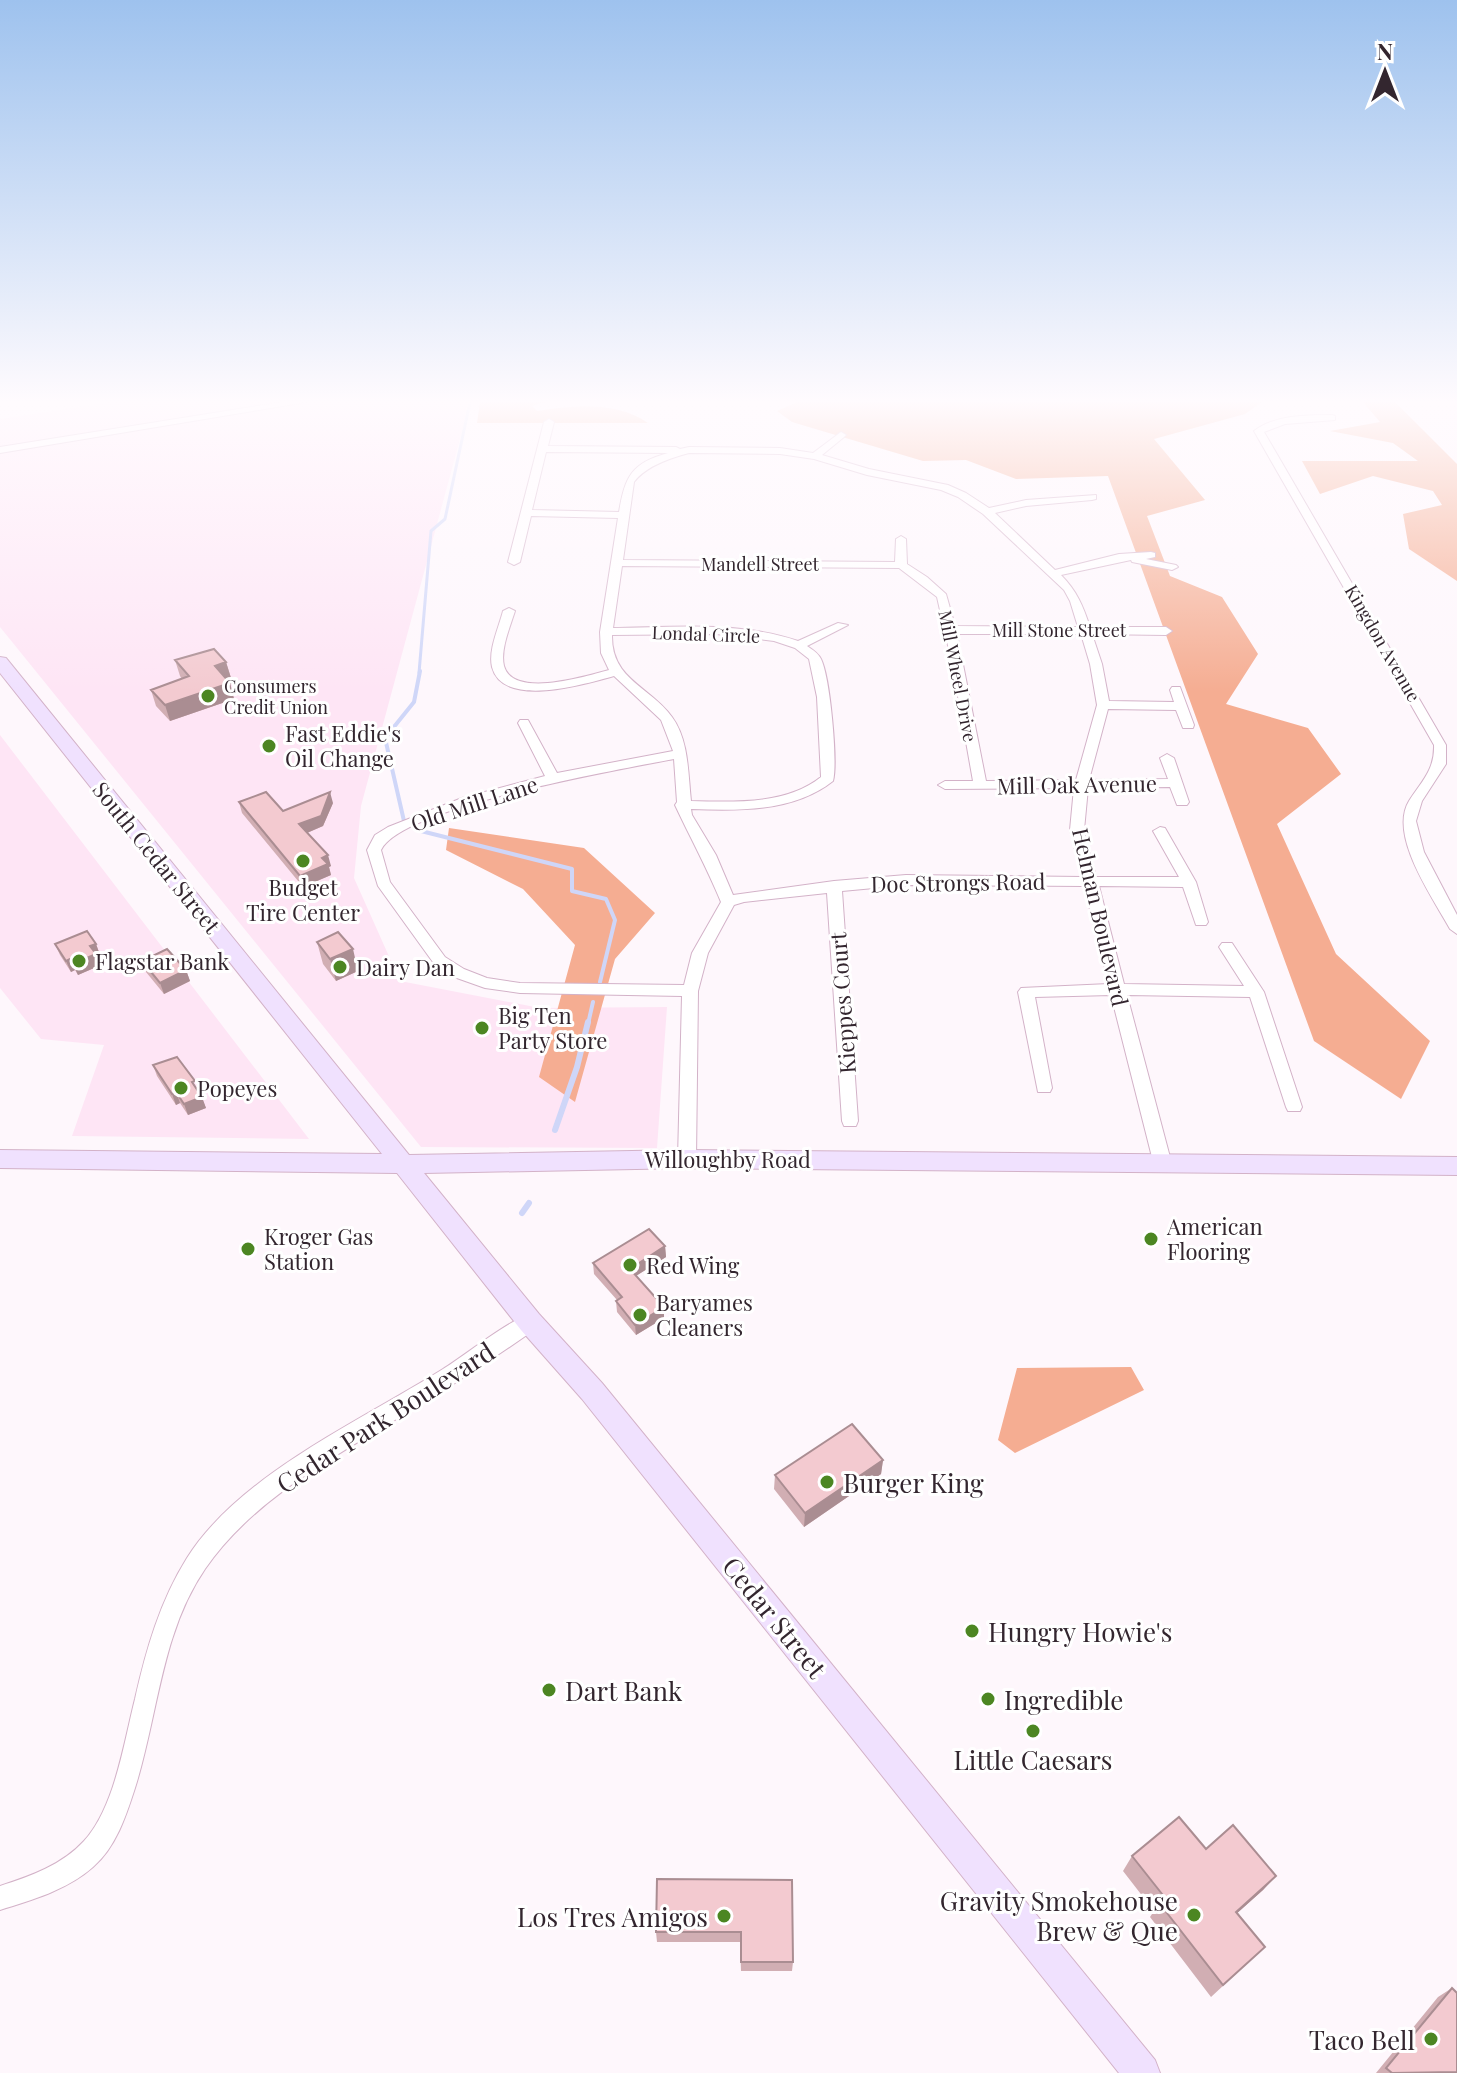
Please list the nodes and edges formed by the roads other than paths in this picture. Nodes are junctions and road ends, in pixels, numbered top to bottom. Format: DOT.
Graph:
graph roads {
  1 [pos="530,499"];
  2 [pos="626,499"];
  3 [pos="968,499"];
  4 [pos="1073,499"];
  5 [pos="1298,499"];
  6 [pos="987,512"];
  7 [pos="527,513"];
  8 [pos="623,515"];
  9 [pos="901,539"];
  10 [pos="1151,555"];
  11 [pos="1119,557"];
  12 [pos="514,562"];
  13 [pos="618,563"];
  14 [pos="901,565"];
  15 [pos="1172,567"];
  16 [pos="1053,574"];
  17 [pos="509,611"];
  18 [pos="842,625"];
  19 [pos="951,630"];
  20 [pos="1086,630"];
  21 [pos="1166,631"];
  22 [pos="606,632"];
  23 [pos="799,645"];
  24 [pos="0,662"];
  25 [pos="616,672"];
  26 [pos="1176,690"];
  27 [pos="1103,705"];
  28 [pos="1182,706"];
  29 [pos="524,723"];
  30 [pos="1188,725"];
  31 [pos="680,754"];
  32 [pos="1167,758"];
  33 [pos="553,778"];
  34 [pos="1175,783"];
  35 [pos="945,785"];
  36 [pos="980,785"];
  37 [pos="1081,786"];
  38 [pos="1182,802"];
  39 [pos="682,805"];
  40 [pos="1160,831"];
  41 [pos="1091,881"];
  42 [pos="1189,882"];
  43 [pos="834,886"];
  44 [pos="728,902"];
  45 [pos="1201,922"];
  46 [pos="1457,929"];
  47 [pos="1227,947"];
  48 [pos="1115,989"];
  49 [pos="690,991"];
  50 [pos="1256,992"];
  51 [pos="1044,1088"];
  52 [pos="1294,1107"];
  53 [pos="850,1121"];
  54 [pos="0,1159"];
  55 [pos="687,1159"];
  56 [pos="1162,1161"];
  57 [pos="404,1164"];
  58 [pos="1457,1166"];
  59 [pos="530,1322"];
  60 [pos="0,1898"];
  61 [pos="1142,2073"];
  1 -- 7 [label="street"];
  2 -- 8 [label="street"];
  3 -- 6 [label="street, Helman Boulevard"];
  4 -- 6 [label="street"];
  5 -- 46 [label="street, Kingdon Avenue"];
  6 -- 16 [label="street, Helman Boulevard"];
  7 -- 8 [label="street"];
  7 -- 12 [label="street"];
  8 -- 13 [label="street"];
  9 -- 14 [label="street"];
  10 -- 11 [label="street"];
  11 -- 15 [label="street"];
  11 -- 16 [label="street"];
  13 -- 14 [label="street, Mandell Street"];
  13 -- 22 [label="street"];
  14 -- 19 [label="street, Mill Wheel Drive"];
  16 -- 20 [label="street, Helman Boulevard"];
  17 -- 25 [label="street"];
  18 -- 23 [label="street"];
  19 -- 20 [label="street, Mill Stone Street"];
  19 -- 36 [label="street, Mill Wheel Drive"];
  20 -- 21 [label="street, Mill Stone Street"];
  20 -- 27 [label="street, Helman Boulevard"];
  22 -- 23 [label="street, Londal Circle"];
  22 -- 25 [label="street"];
  23 -- 39 [label="street"];
  24 -- 57 [label="main road, South Cedar Street"];
  25 -- 31 [label="street"];
  26 -- 28 [label="street"];
  27 -- 28 [label="street"];
  27 -- 37 [label="street, Helman Boulevard"];
  28 -- 30 [label="street"];
  29 -- 33 [label="street"];
  31 -- 33 [label="street, Old Mill Lane"];
  31 -- 39 [label="street"];
  32 -- 34 [label="street"];
  33 -- 49 [label="street, Old Mill Lane"];
  34 -- 37 [label="street, Mill Oak Avenue"];
  34 -- 38 [label="street"];
  35 -- 36 [label="street, Mill Oak Avenue"];
  36 -- 37 [label="street, Mill Oak Avenue"];
  37 -- 41 [label="street, Helman Boulevard"];
  39 -- 44 [label="street"];
  40 -- 42 [label="street"];
  41 -- 42 [label="street, Doc Strongs Road"];
  41 -- 43 [label="street, Doc Strongs Road"];
  41 -- 48 [label="street, Helman Boulevard"];
  42 -- 45 [label="street"];
  43 -- 44 [label="street, Doc Strongs Road"];
  43 -- 53 [label="street, Kieppes Court"];
  44 -- 49 [label="street"];
  47 -- 50 [label="street"];
  48 -- 50 [label="street"];
  48 -- 51 [label="street"];
  48 -- 56 [label="street, Helman Boulevard"];
  49 -- 55 [label="street"];
  50 -- 52 [label="street"];
  54 -- 57 [label="main road, Willoughby Road"];
  55 -- 56 [label="main road, Willoughby Road"];
  55 -- 57 [label="main road, Willoughby Road"];
  56 -- 58 [label="main road, Willoughby Road"];
  57 -- 59 [label="main road, Cedar Street"];
  59 -- 60 [label="street, Cedar Park Boulevard"];
  59 -- 61 [label="main road, Cedar Street"];
}
